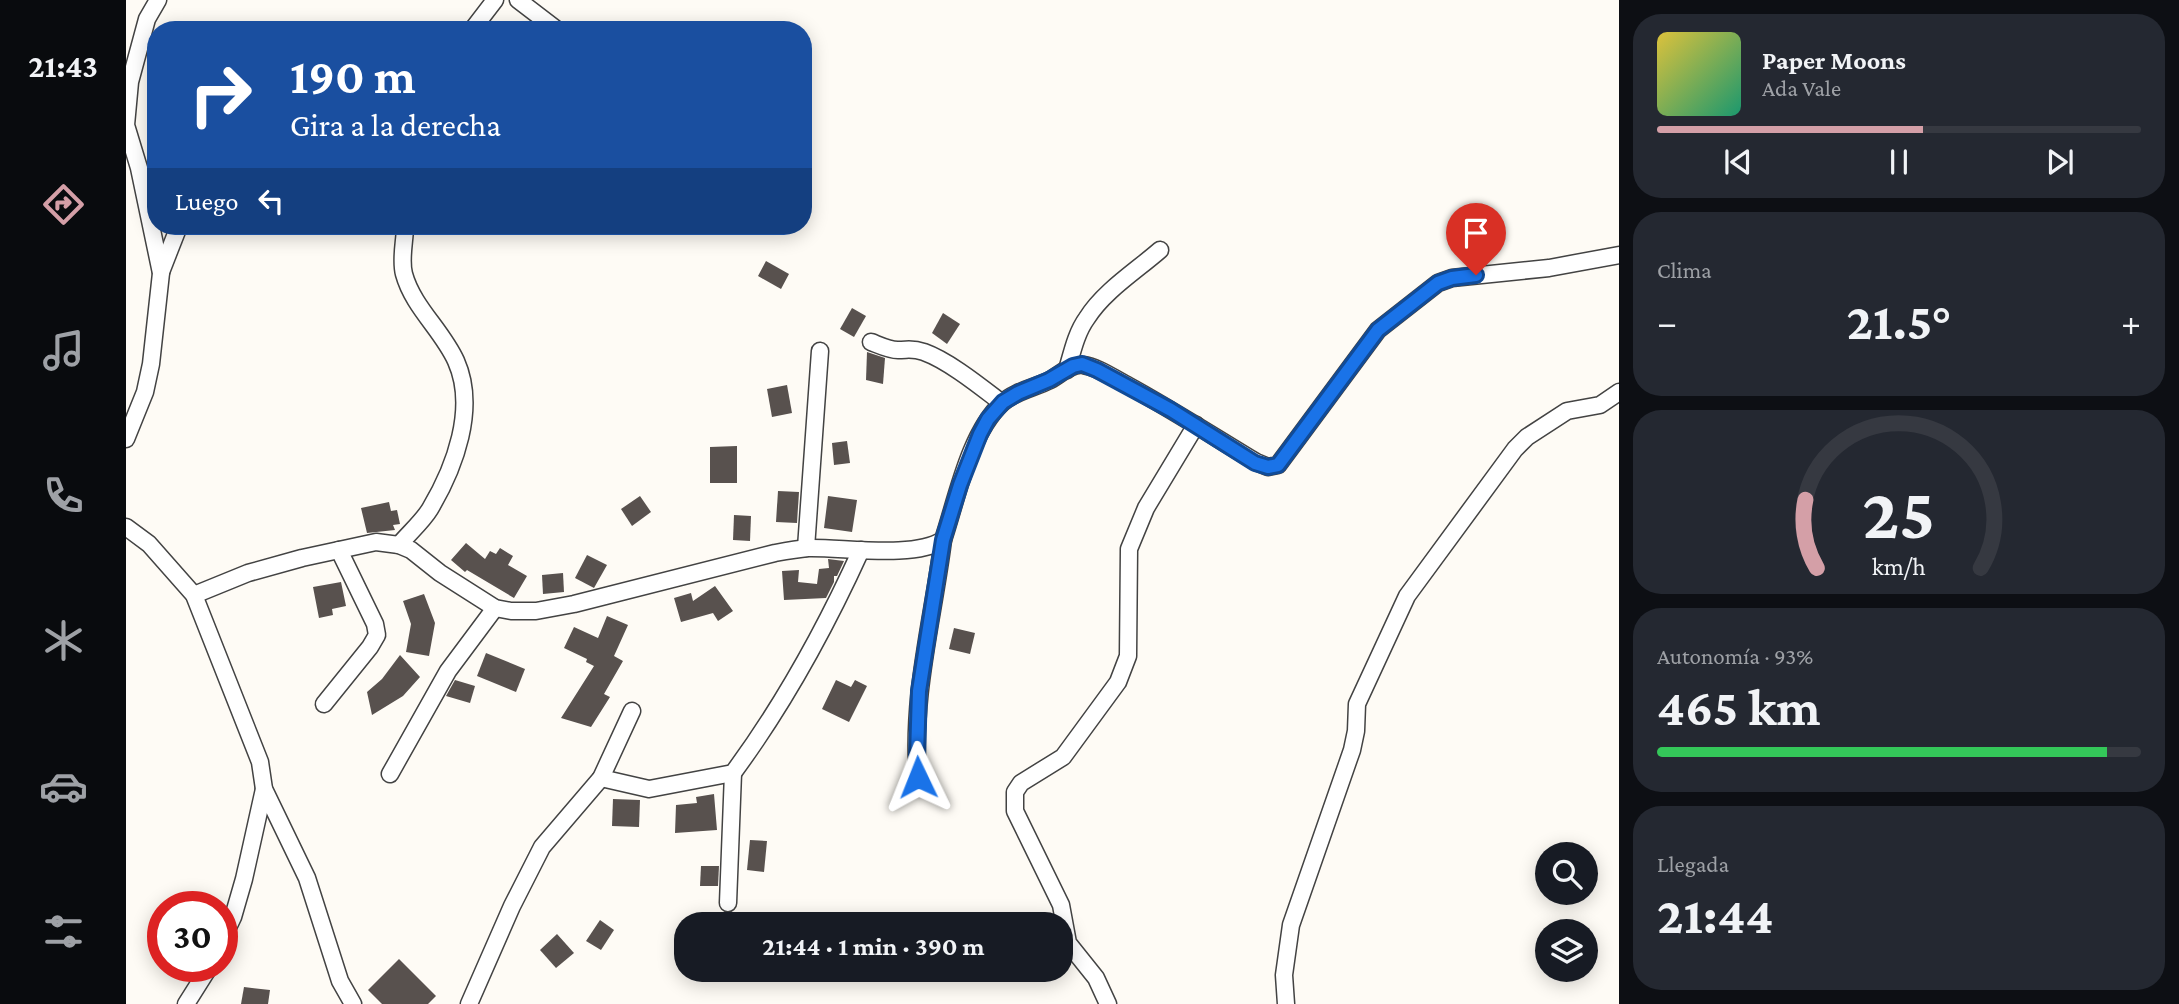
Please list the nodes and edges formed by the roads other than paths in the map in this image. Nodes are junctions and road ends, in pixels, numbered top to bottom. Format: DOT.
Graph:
graph roads {
  1 [pos="158,0"];
  2 [pos="495,0"];
  3 [pos="519,0"];
  4 [pos="479,21"];
  5 [pos="546,21"];
  6 [pos="147,206"];
  7 [pos="153,235"];
  8 [pos="176,235"];
  9 [pos="404,235"];
  10 [pos="1160,250"];
  11 [pos="1619,255"];
  12 [pos="161,273"];
  13 [pos="871,342"];
  14 [pos="821,351"];
  15 [pos="1067,370"];
  16 [pos="1619,392"];
  17 [pos="1002,403"];
  18 [pos="1196,425"];
  19 [pos="126,439"];
  20 [pos="126,527"];
  21 [pos="943,540"];
  22 [pos="399,545"];
  23 [pos="806,548"];
  24 [pos="861,550"];
  25 [pos="339,551"];
  26 [pos="194,595"];
  27 [pos="495,608"];
  28 [pos="324,704"];
  29 [pos="632,711"];
  30 [pos="733,773"];
  31 [pos="390,774"];
  32 [pos="918,777"];
  33 [pos="601,778"];
  34 [pos="264,789"];
  35 [pos="238,900"];
  36 [pos="727,902"];
  37 [pos="200,982"];
  38 [pos="186,1004"];
  39 [pos="353,1004"];
  40 [pos="469,1004"];
  41 [pos="1108,1004"];
  42 [pos="1286,1004"];
  1 -- 6 [label="street"];
  2 -- 4 [label="street"];
  3 -- 5 [label="street"];
  7 -- 12 [label="street"];
  8 -- 12 [label="street"];
  9 -- 22 [label="street"];
  10 -- 15 [label="street"];
  11 -- 18 [label="street"];
  12 -- 19 [label="street"];
  13 -- 17 [label="street"];
  14 -- 23 [label="street"];
  15 -- 17 [label="street"];
  15 -- 18 [label="street"];
  16 -- 42 [label="street"];
  17 -- 21 [label="street"];
  18 -- 41 [label="street"];
  20 -- 26 [label="street"];
  21 -- 24 [label="street"];
  21 -- 32 [label="street"];
  22 -- 25 [label="street"];
  22 -- 27 [label="street"];
  23 -- 24 [label="street"];
  23 -- 27 [label="street"];
  24 -- 30 [label="street"];
  25 -- 26 [label="street"];
  25 -- 28 [label="street"];
  26 -- 34 [label="street"];
  27 -- 31 [label="street"];
  29 -- 33 [label="street"];
  30 -- 33 [label="street"];
  30 -- 36 [label="street"];
  33 -- 40 [label="street"];
  34 -- 35 [label="street"];
  34 -- 39 [label="street"];
  37 -- 38 [label="street"];
}
